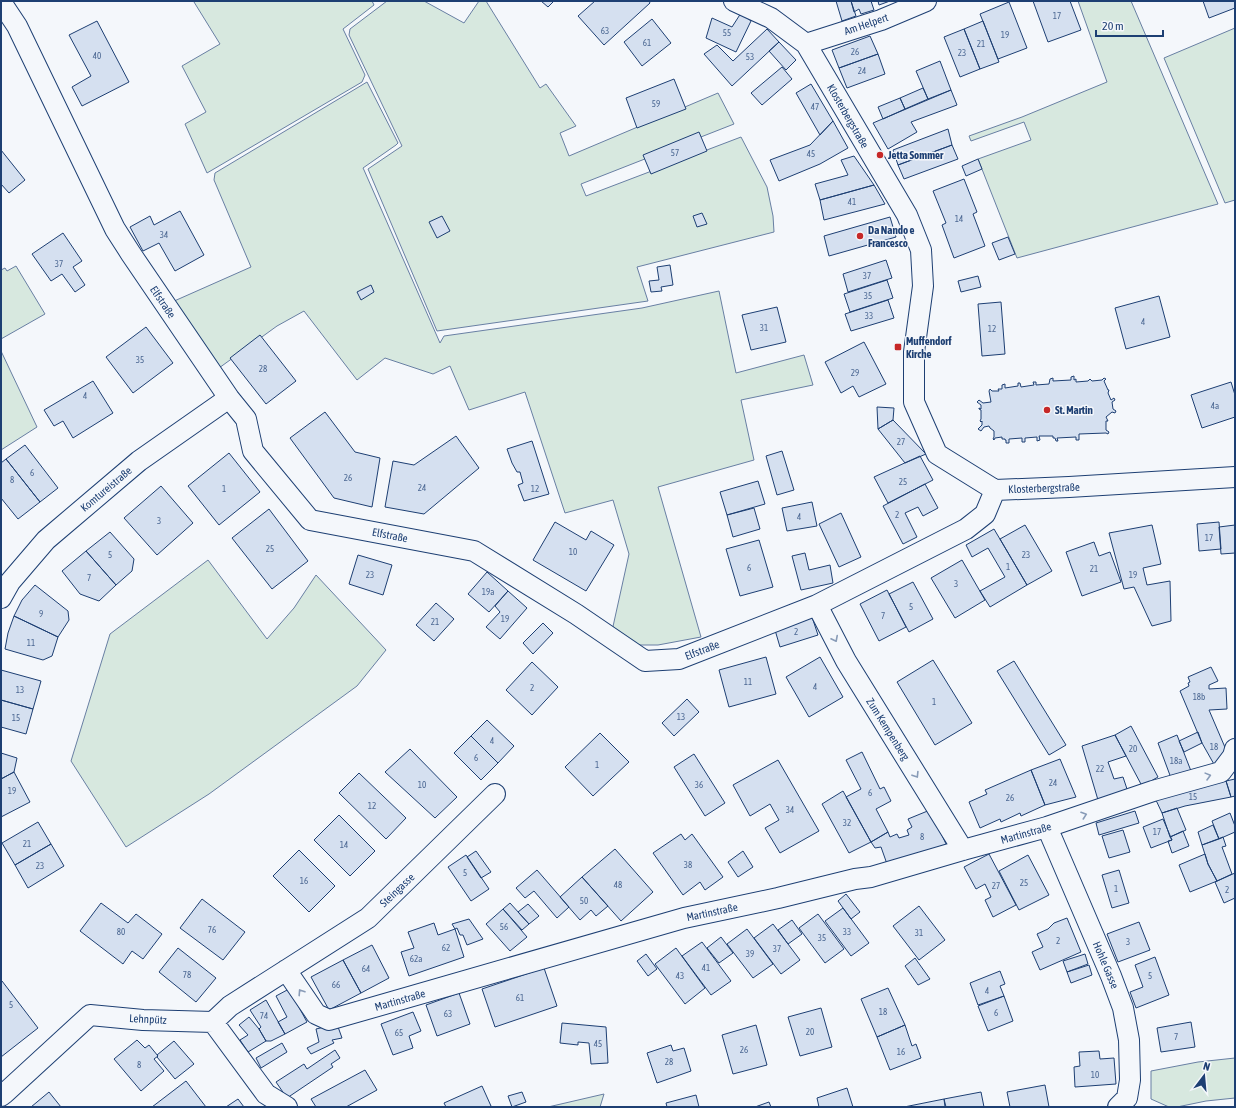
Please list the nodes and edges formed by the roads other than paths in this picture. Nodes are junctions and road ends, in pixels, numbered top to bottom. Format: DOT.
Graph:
graph roads {
  1 [pos="734,1"];
  2 [pos="926,1"];
  3 [pos="1,2"];
  4 [pos="806,44"];
  5 [pos="228,398"];
  6 [pos="1235,477"];
  7 [pos="995,490"];
  8 [pos="1,598"];
  9 [pos="817,605"];
  10 [pos="1234,755"];
  11 [pos="495,794"];
  12 [pos="1047,827"];
  13 [pos="963,850"];
  14 [pos="286,970"];
  15 [pos="213,1022"];
  16 [pos="1,1096"];
  17 [pos="287,1107"];
  18 [pos="1118,1107"];
  1 -- 4 [label="street, Klosterbergstraße"];
  2 -- 4 [label="street, Am Helpert"];
  3 -- 5 [label="street, Elfstraße"];
  4 -- 7 [label="street, Klosterbergstraße"];
  5 -- 8 [label="street, Komtureistraße"];
  5 -- 9 [label="street, Elfstraße"];
  6 -- 7 [label="street, Klosterbergstraße"];
  7 -- 9 [label="street, Elfstraße"];
  9 -- 13 [label="street, Zum Kempenberg, one-way"];
  12 -- 10 [label="street, Martinstraße, one-way"];
  11 -- 14 [label="street, Steingasse"];
  12 -- 13 [label="street, Martinstraße"];
  12 -- 18 [label="street, Hohle Gasse"];
  13 -- 14 [label="street, Martinstraße, one-way"];
  14 -- 15 [label="street"];
  15 -- 16 [label="street, Lehnpütz"];
  15 -- 17 [label="street"];
}
